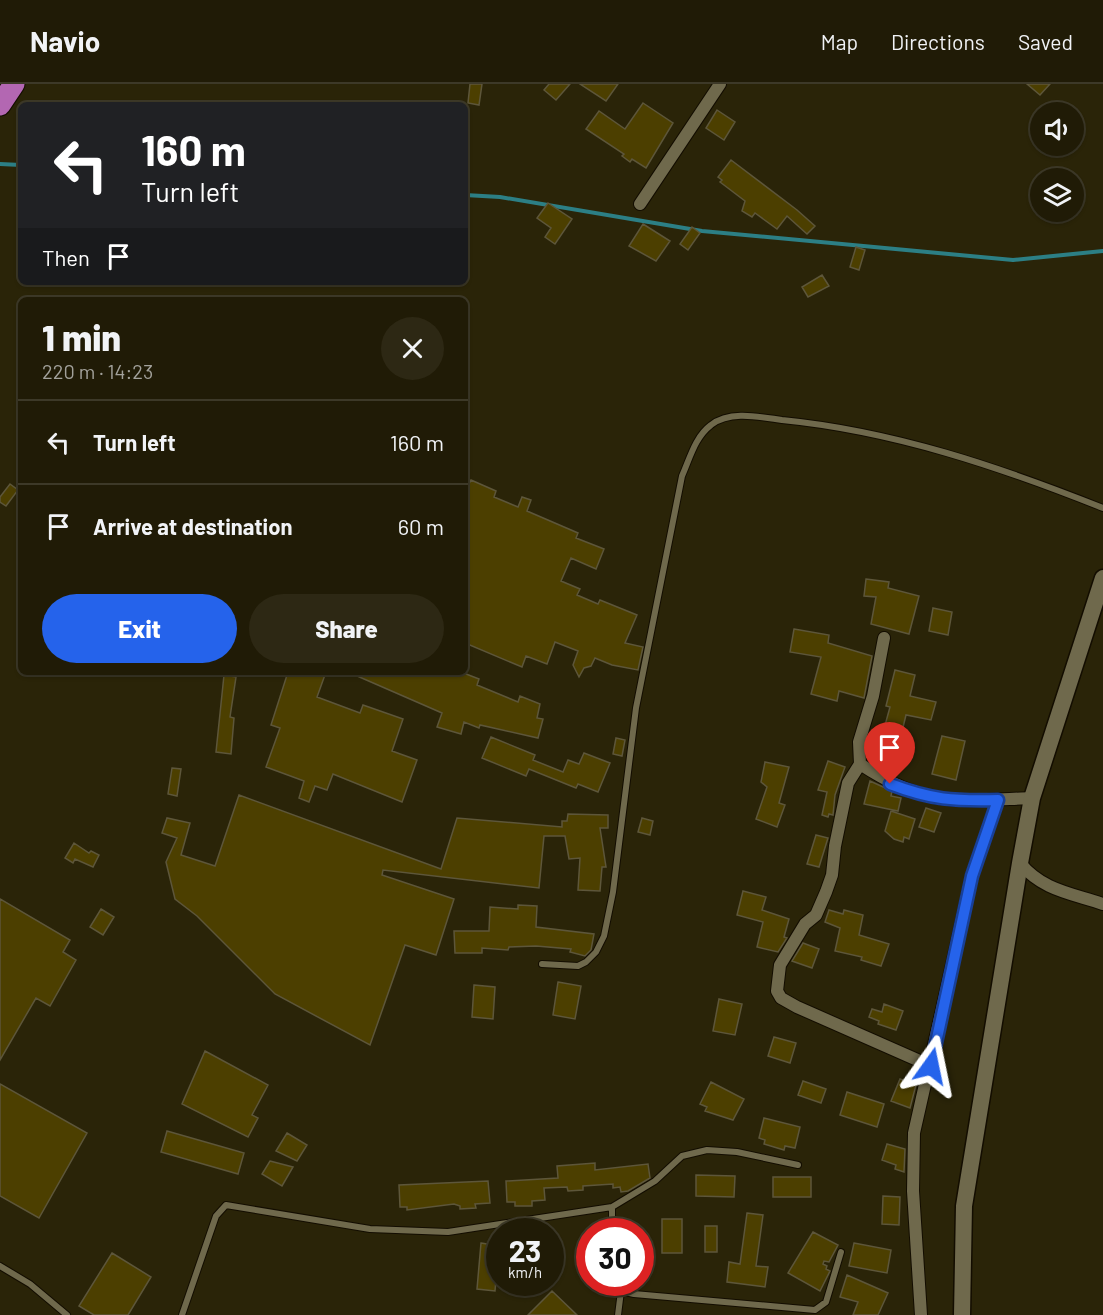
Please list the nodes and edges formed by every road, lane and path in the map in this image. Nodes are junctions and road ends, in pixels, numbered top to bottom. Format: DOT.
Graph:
graph roads {
  1 [pos="14,84"];
  2 [pos="720,84"];
  3 [pos="0,105"];
  4 [pos="640,204"];
  5 [pos="1103,508"];
  6 [pos="1103,578"];
  7 [pos="884,638"];
  8 [pos="861,764"];
  9 [pos="1032,798"];
  10 [pos="998,800"];
  11 [pos="1020,863"];
  12 [pos="1103,904"];
  13 [pos="542,964"];
  14 [pos="931,1066"];
  15 [pos="798,1165"];
  16 [pos="612,1207"];
  17 [pos="612,1218"];
  18 [pos="841,1252"];
  19 [pos="0,1266"];
  20 [pos="654,1294"];
  21 [pos="620,1296"];
  22 [pos="67,1315"];
  23 [pos="182,1315"];
  24 [pos="618,1315"];
  25 [pos="921,1315"];
  26 [pos="962,1315"];
  1 -- 3 [label="highway"];
  2 -- 4 [label="street"];
  5 -- 13 [label="lane"];
  6 -- 9 [label="main road"];
  7 -- 8 [label="street"];
  8 -- 10 [label="street"];
  8 -- 14 [label="street"];
  9 -- 10 [label="street"];
  9 -- 11 [label="main road"];
  10 -- 14 [label="street"];
  11 -- 12 [label="street"];
  11 -- 26 [label="main road"];
  14 -- 25 [label="street"];
  15 -- 16 [label="lane"];
  16 -- 17 [label="lane"];
  16 -- 23 [label="lane"];
  18 -- 20 [label="lane"];
  19 -- 22 [label="lane"];
  21 -- 24 [label="lane"];
}
